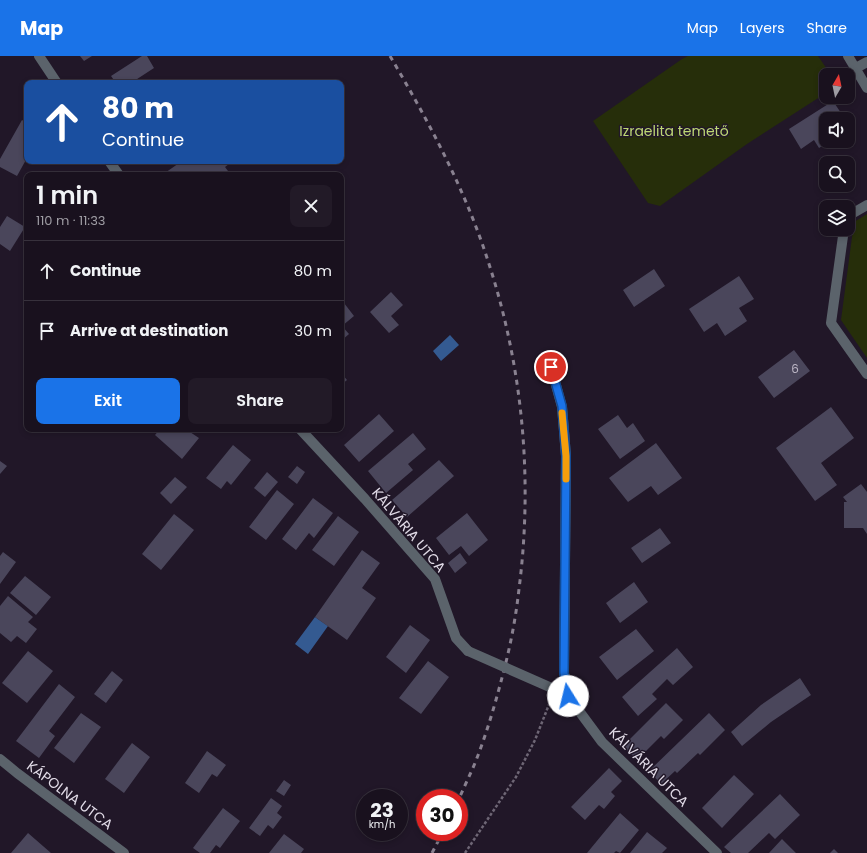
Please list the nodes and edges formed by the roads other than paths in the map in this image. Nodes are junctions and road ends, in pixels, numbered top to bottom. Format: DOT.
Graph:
graph roads {
  1 [pos="39,56"];
  2 [pos="848,56"];
  3 [pos="867,62"];
  4 [pos="856,68"];
  5 [pos="55,80"];
  6 [pos="867,88"];
  7 [pos="867,205"];
  8 [pos="855,212"];
  9 [pos="843,236"];
  10 [pos="551,367"];
  11 [pos="867,374"];
  12 [pos="303,432"];
  13 [pos="568,696"];
  14 [pos="0,759"];
  15 [pos="124,853"];
  16 [pos="717,853"];
  1 -- 5 [label="street"];
  2 -- 4 [label="street"];
  3 -- 4 [label="street"];
  4 -- 6 [label="street"];
  7 -- 8 [label="street"];
  9 -- 11 [label="street"];
  10 -- 13 [label="street, KÁLVÁRIA UTCA"];
  12 -- 13 [label="street, KÁLVÁRIA UTCA, bridge"];
  13 -- 16 [label="street, KÁLVÁRIA UTCA"];
  14 -- 15 [label="street, KÁPOLNA UTCA"];
}
